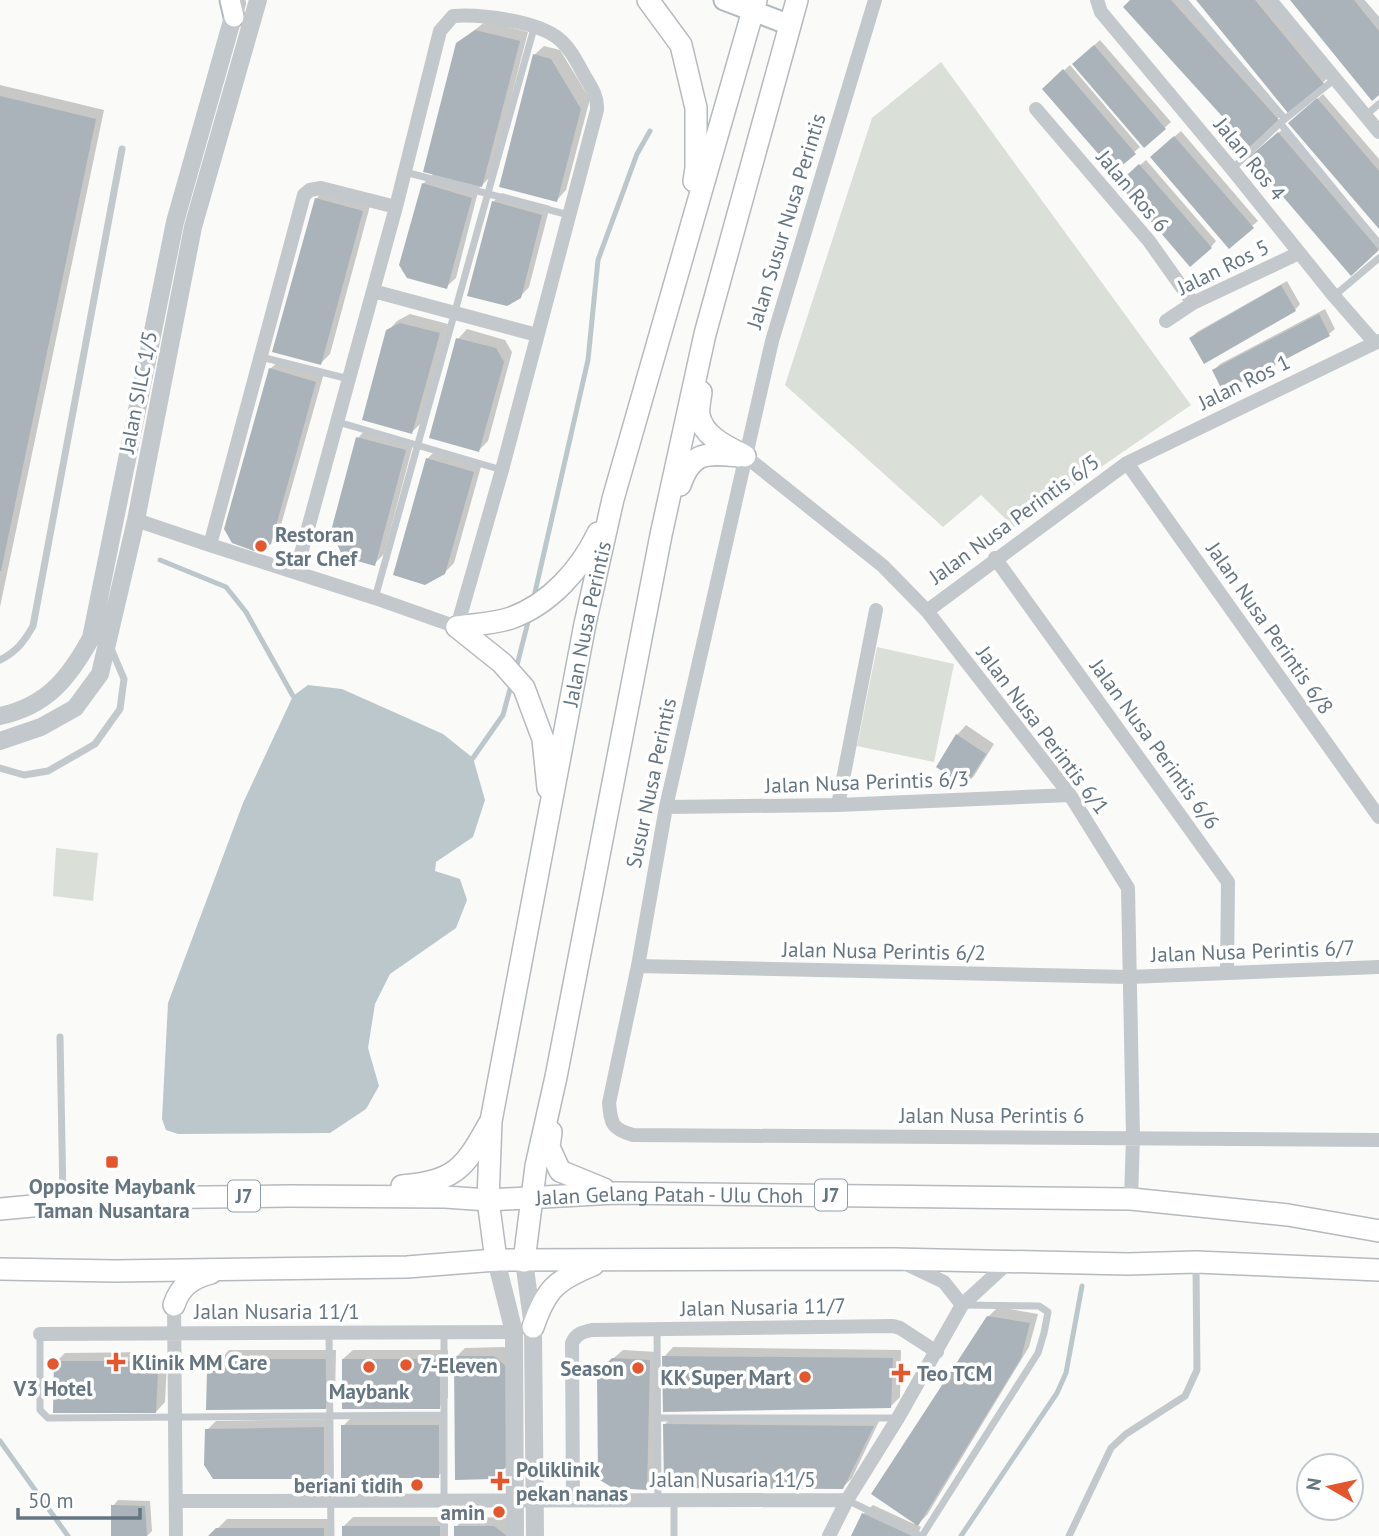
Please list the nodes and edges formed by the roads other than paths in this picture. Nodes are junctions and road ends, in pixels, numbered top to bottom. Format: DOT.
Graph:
graph roads {
  1 [pos="258,0"];
  2 [pos="648,0"];
  3 [pos="724,0"];
  4 [pos="797,0"];
  5 [pos="875,0"];
  6 [pos="1097,0"];
  7 [pos="1184,0"];
  8 [pos="1270,0"];
  9 [pos="1360,0"];
  10 [pos="754,5"];
  11 [pos="234,6"];
  12 [pos="1379,22"];
  13 [pos="790,25"];
  14 [pos="534,28"];
  15 [pos="1335,79"];
  16 [pos="1379,104"];
  17 [pos="1036,109"];
  18 [pos="1365,116"];
  19 [pos="1283,121"];
  20 [pos="1379,132"];
  21 [pos="122,149"];
  22 [pos="1232,169"];
  23 [pos="405,172"];
  24 [pos="488,194"];
  25 [pos="396,206"];
  26 [pos="569,215"];
  27 [pos="1379,244"];
  28 [pos="1299,253"];
  29 [pos="1379,258"];
  30 [pos="676,276"];
  31 [pos="373,291"];
  32 [pos="1334,296"];
  33 [pos="1193,303"];
  34 [pos="455,313"];
  35 [pos="1166,321"];
  36 [pos="705,334"];
  37 [pos="537,335"];
  38 [pos="1377,342"];
  39 [pos="260,357"];
  40 [pos="349,379"];
  41 [pos="337,422"];
  42 [pos="418,446"];
  43 [pos="745,456"];
  44 [pos="1127,463"];
  45 [pos="502,470"];
  46 [pos="613,499"];
  47 [pos="136,520"];
  48 [pos="661,535"];
  49 [pos="209,545"];
  50 [pos="995,558"];
  51 [pos="296,572"];
  52 [pos="375,598"];
  53 [pos="876,610"];
  54 [pos="927,611"];
  55 [pos="457,627"];
  56 [pos="109,642"];
  57 [pos="0,660"];
  58 [pos="0,716"];
  59 [pos="0,741"];
  60 [pos="0,768"];
  61 [pos="1070,795"];
  62 [pos="838,805"];
  63 [pos="666,807"];
  64 [pos="550,809"];
  65 [pos="1379,817"];
  66 [pos="638,966"];
  67 [pos="1379,967"];
  68 [pos="1227,972"];
  69 [pos="1129,977"];
  70 [pos="60,1037"];
  71 [pos="556,1077"];
  72 [pos="491,1121"];
  73 [pos="611,1121"];
  74 [pos="1133,1137"];
  75 [pos="1379,1140"];
  76 [pos="616,1193"];
  77 [pos="289,1196"];
  78 [pos="531,1199"];
  79 [pos="1132,1199"];
  80 [pos="488,1200"];
  81 [pos="63,1203"];
  82 [pos="0,1209"];
  83 [pos="1379,1231"];
  84 [pos="608,1259"];
  85 [pos="894,1259"];
  86 [pos="496,1260"];
  87 [pos="524,1261"];
  88 [pos="1010,1261"];
  89 [pos="1196,1262"];
  90 [pos="0,1269"];
  91 [pos="241,1269"];
  92 [pos="116,1270"];
  93 [pos="1379,1270"];
  94 [pos="174,1305"];
  95 [pos="962,1305"];
  96 [pos="523,1329"];
  97 [pos="657,1329"];
  98 [pos="329,1332"];
  99 [pos="443,1332"];
  100 [pos="174,1333"];
  101 [pos="40,1335"];
  102 [pos="936,1352"];
  103 [pos="330,1415"];
  104 [pos="444,1415"];
  105 [pos="176,1416"];
  106 [pos="657,1418"];
  107 [pos="898,1418"];
  108 [pos="658,1499"];
  109 [pos="674,1499"];
  110 [pos="514,1500"];
  111 [pos="535,1500"];
  112 [pos="573,1500"];
  113 [pos="848,1500"];
  114 [pos="176,1501"];
  115 [pos="331,1501"];
  116 [pos="444,1501"];
  117 [pos="176,1536"];
  118 [pos="331,1536"];
  119 [pos="444,1536"];
  120 [pos="515,1536"];
  121 [pos="535,1536"];
  122 [pos="674,1536"];
  123 [pos="829,1536"];
  124 [pos="922,1536"];
  125 [pos="1069,1536"];
  1 -- 47 [label="street, Jalan SILC 1/5"];
  2 -- 30 [label="main road"];
  3 -- 10 [label="main road"];
  4 -- 13 [label="main road"];
  5 -- 43 [label="street, Jalan Susur Nusa Perintis"];
  6 -- 22 [label="street, Jalan Ros 4"];
  7 -- 19 [label="lane"];
  8 -- 15 [label="street"];
  9 -- 12 [label="lane"];
  10 -- 13 [label="main road"];
  10 -- 30 [label="main road, Jalan Nusa Perintis"];
  11 -- 58 [label="street, Jalan SILC 1/5"];
  13 -- 36 [label="main road"];
  14 -- 23 [label="street"];
  14 -- 24 [label="lane"];
  14 -- 26 [label="street"];
  15 -- 18 [label="street"];
  15 -- 19 [label="lane"];
  16 -- 18 [label="lane"];
  17 -- 33 [label="street, Jalan Ros 6"];
  18 -- 20 [label="street"];
  19 -- 22 [label="lane"];
  19 -- 27 [label="lane"];
  21 -- 57 [label="lane"];
  22 -- 28 [label="street, Jalan Ros 4"];
  23 -- 24 [label="lane"];
  23 -- 25 [label="street"];
  24 -- 26 [label="lane"];
  24 -- 34 [label="lane"];
  25 -- 31 [label="street"];
  25 -- 39 [label="street"];
  26 -- 37 [label="street"];
  28 -- 32 [label="street, Jalan Ros 4"];
  28 -- 33 [label="street, Jalan Ros 5"];
  29 -- 32 [label="lane"];
  30 -- 46 [label="main road, Jalan Nusa Perintis"];
  31 -- 34 [label="street"];
  31 -- 40 [label="street"];
  32 -- 38 [label="street, Jalan Ros 4"];
  33 -- 35 [label="street, Jalan Ros 5"];
  34 -- 37 [label="street"];
  34 -- 42 [label="lane"];
  36 -- 43 [label="main road"];
  36 -- 48 [label="main road"];
  37 -- 45 [label="street"];
  38 -- 44 [label="street, Jalan Ros 1"];
  39 -- 40 [label="lane"];
  39 -- 49 [label="street"];
  40 -- 41 [label="street"];
  41 -- 42 [label="lane"];
  41 -- 51 [label="street"];
  42 -- 45 [label="lane"];
  42 -- 52 [label="lane"];
  43 -- 48 [label="main road"];
  43 -- 54 [label="street, Jalan Nusa Perintis 6/1"];
  43 -- 63 [label="street, Susur Nusa Perintis"];
  44 -- 50 [label="street, Jalan Nusa Perintis 6/5"];
  44 -- 65 [label="street, Jalan Nusa Perintis 6/8"];
  45 -- 55 [label="street"];
  46 -- 55 [label="main road"];
  46 -- 64 [label="main road, Jalan Nusa Perintis"];
  47 -- 49 [label="street"];
  47 -- 56 [label="street, Jalan SILC 1/5"];
  48 -- 71 [label="main road"];
  49 -- 51 [label="street"];
  50 -- 54 [label="street, Jalan Nusa Perintis 6/5"];
  50 -- 68 [label="street, Jalan Nusa Perintis 6/6"];
  51 -- 52 [label="street"];
  52 -- 55 [label="street"];
  53 -- 62 [label="street"];
  54 -- 61 [label="street, Jalan Nusa Perintis 6/1"];
  55 -- 64 [label="main road"];
  56 -- 59 [label="street, Jalan SILC 1/5"];
  56 -- 60 [label="lane"];
  61 -- 62 [label="street, Jalan Nusa Perintis 6/3"];
  61 -- 69 [label="street, Jalan Nusa Perintis 6/1"];
  62 -- 63 [label="street, Jalan Nusa Perintis 6/3"];
  63 -- 66 [label="street, Susur Nusa Perintis"];
  64 -- 72 [label="main road, Jalan Nusa Perintis"];
  66 -- 69 [label="street, Jalan Nusa Perintis 6/2"];
  66 -- 73 [label="street, Susur Nusa Perintis"];
  67 -- 68 [label="street, Jalan Nusa Perintis 6/7"];
  68 -- 69 [label="street, Jalan Nusa Perintis 6/7"];
  69 -- 74 [label="street, Jalan Nusa Perintis 6/1"];
  70 -- 81 [label="lane"];
  71 -- 76 [label="main road"];
  71 -- 78 [label="main road"];
  72 -- 77 [label="main road"];
  72 -- 80 [label="main road, Jalan Nusa Perintis"];
  73 -- 74 [label="street, Jalan Nusa Perintis 6"];
  74 -- 75 [label="street, Jalan Nusa Perintis 6"];
  74 -- 79 [label="street, Jalan Nusa Perintis 6/1"];
  76 -- 78 [label="main road, Jalan Gelang Patah - Ulu Choh / J7"];
  76 -- 79 [label="main road, Jalan Gelang Patah - Ulu Choh / J7"];
  77 -- 80 [label="main road, Jalan Gelang Patah - Ulu Choh / J7"];
  77 -- 81 [label="main road, Jalan Gelang Patah - Ulu Choh / J7"];
  78 -- 80 [label="main road, Jalan Gelang Patah - Ulu Choh / J7"];
  78 -- 87 [label="main road"];
  79 -- 83 [label="main road, Jalan Gelang Patah - Ulu Choh / J7"];
  80 -- 86 [label="main road, Jalan Nusa Perintis"];
  81 -- 82 [label="main road, Jalan Gelang Patah - Ulu Choh / J7"];
  84 -- 85 [label="main road"];
  84 -- 87 [label="main road"];
  84 -- 96 [label="main road"];
  85 -- 88 [label="main road"];
  85 -- 95 [label="street"];
  86 -- 87 [label="main road"];
  86 -- 91 [label="main road"];
  86 -- 96 [label="street"];
  87 -- 96 [label="street"];
  88 -- 89 [label="main road"];
  88 -- 95 [label="street"];
  89 -- 93 [label="main road"];
  89 -- 125 [label="lane"];
  90 -- 92 [label="main road"];
  91 -- 92 [label="main road"];
  91 -- 94 [label="main road"];
  92 -- 94 [label="main road"];
  94 -- 100 [label="street"];
  95 -- 102 [label="street"];
  95 -- 124 [label="lane"];
  96 -- 99 [label="street, Jalan Nusaria 11/1"];
  96 -- 110 [label="street"];
  96 -- 111 [label="street"];
  97 -- 102 [label="street, Jalan Nusaria 11/7"];
  97 -- 106 [label="lane"];
  97 -- 112 [label="street, Jalan Nusaria 11/7"];
  98 -- 99 [label="street, Jalan Nusaria 11/1"];
  98 -- 100 [label="street, Jalan Nusaria 11/1"];
  98 -- 103 [label="lane"];
  99 -- 104 [label="lane"];
  100 -- 101 [label="street, Jalan Nusaria 11/1"];
  100 -- 105 [label="street"];
  101 -- 105 [label="lane"];
  102 -- 107 [label="street"];
  103 -- 104 [label="lane"];
  103 -- 105 [label="lane"];
  103 -- 115 [label="lane"];
  104 -- 116 [label="lane"];
  105 -- 114 [label="street"];
  106 -- 107 [label="lane"];
  106 -- 108 [label="lane"];
  107 -- 113 [label="street"];
  108 -- 109 [label="street, Jalan Nusaria 11/5"];
  108 -- 112 [label="street, Jalan Nusaria 11/5"];
  109 -- 113 [label="street, Jalan Nusaria 11/5"];
  109 -- 122 [label="lane"];
  110 -- 111 [label="street, Jalan Nusaria 11/5"];
  110 -- 116 [label="street, Jalan Nusaria 11/5"];
  110 -- 120 [label="street"];
  111 -- 112 [label="street, Jalan Nusaria 11/5"];
  111 -- 121 [label="street"];
  113 -- 123 [label="street"];
  113 -- 124 [label="lane"];
  114 -- 115 [label="street, Jalan Nusaria 11/5"];
  114 -- 117 [label="street"];
  115 -- 116 [label="street, Jalan Nusaria 11/5"];
  115 -- 118 [label="lane"];
  116 -- 119 [label="lane"];
}
